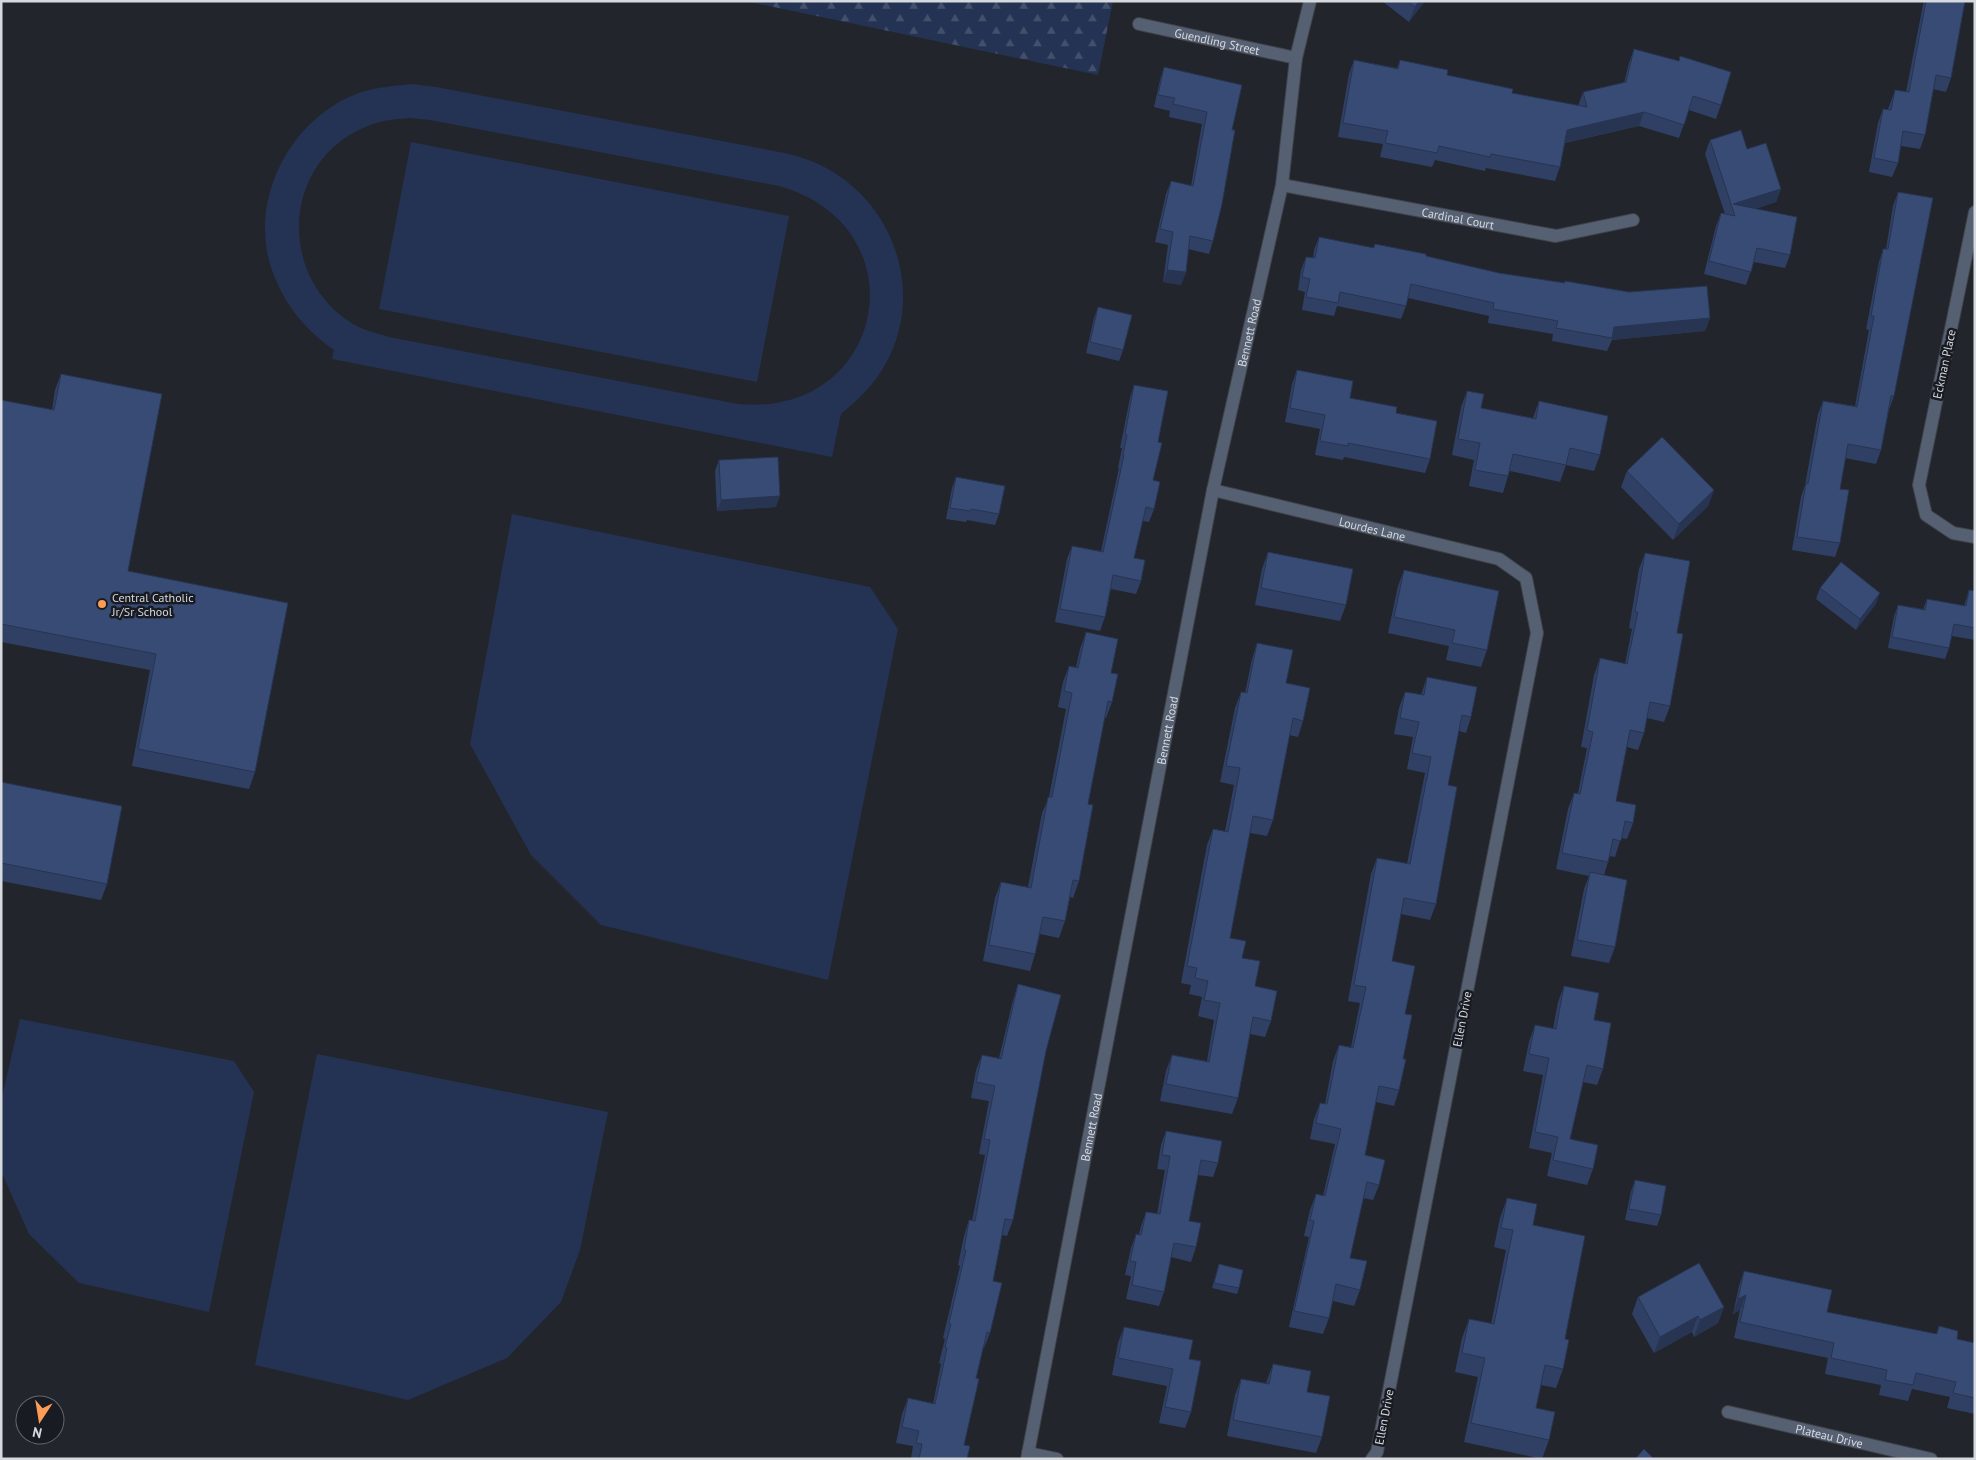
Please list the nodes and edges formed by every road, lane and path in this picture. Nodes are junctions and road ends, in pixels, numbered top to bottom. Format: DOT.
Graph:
graph roads {
  1 [pos="1310,1"];
  2 [pos="1139,24"];
  3 [pos="1296,58"];
  4 [pos="1282,185"];
  5 [pos="1975,212"];
  6 [pos="1633,220"];
  7 [pos="1213,490"];
  8 [pos="1975,537"];
  9 [pos="1526,578"];
  10 [pos="1728,1412"];
  11 [pos="1028,1456"];
  12 [pos="1057,1459"];
  13 [pos="1372,1459"];
  14 [pos="1931,1459"];
  1 -- 3 [label="street, Bennett Road"];
  2 -- 3 [label="street, Guendling Street"];
  3 -- 4 [label="street, Bennett Road"];
  4 -- 6 [label="street, Cardinal Court"];
  4 -- 7 [label="street, Bennett Road"];
  5 -- 8 [label="street, Eckman Place"];
  7 -- 9 [label="street, Lourdes Lane"];
  7 -- 11 [label="street, Bennett Road"];
  9 -- 13 [label="street, Ellen Drive"];
  10 -- 14 [label="street, Plateau Drive"];
  11 -- 12 [label="street"];
}
